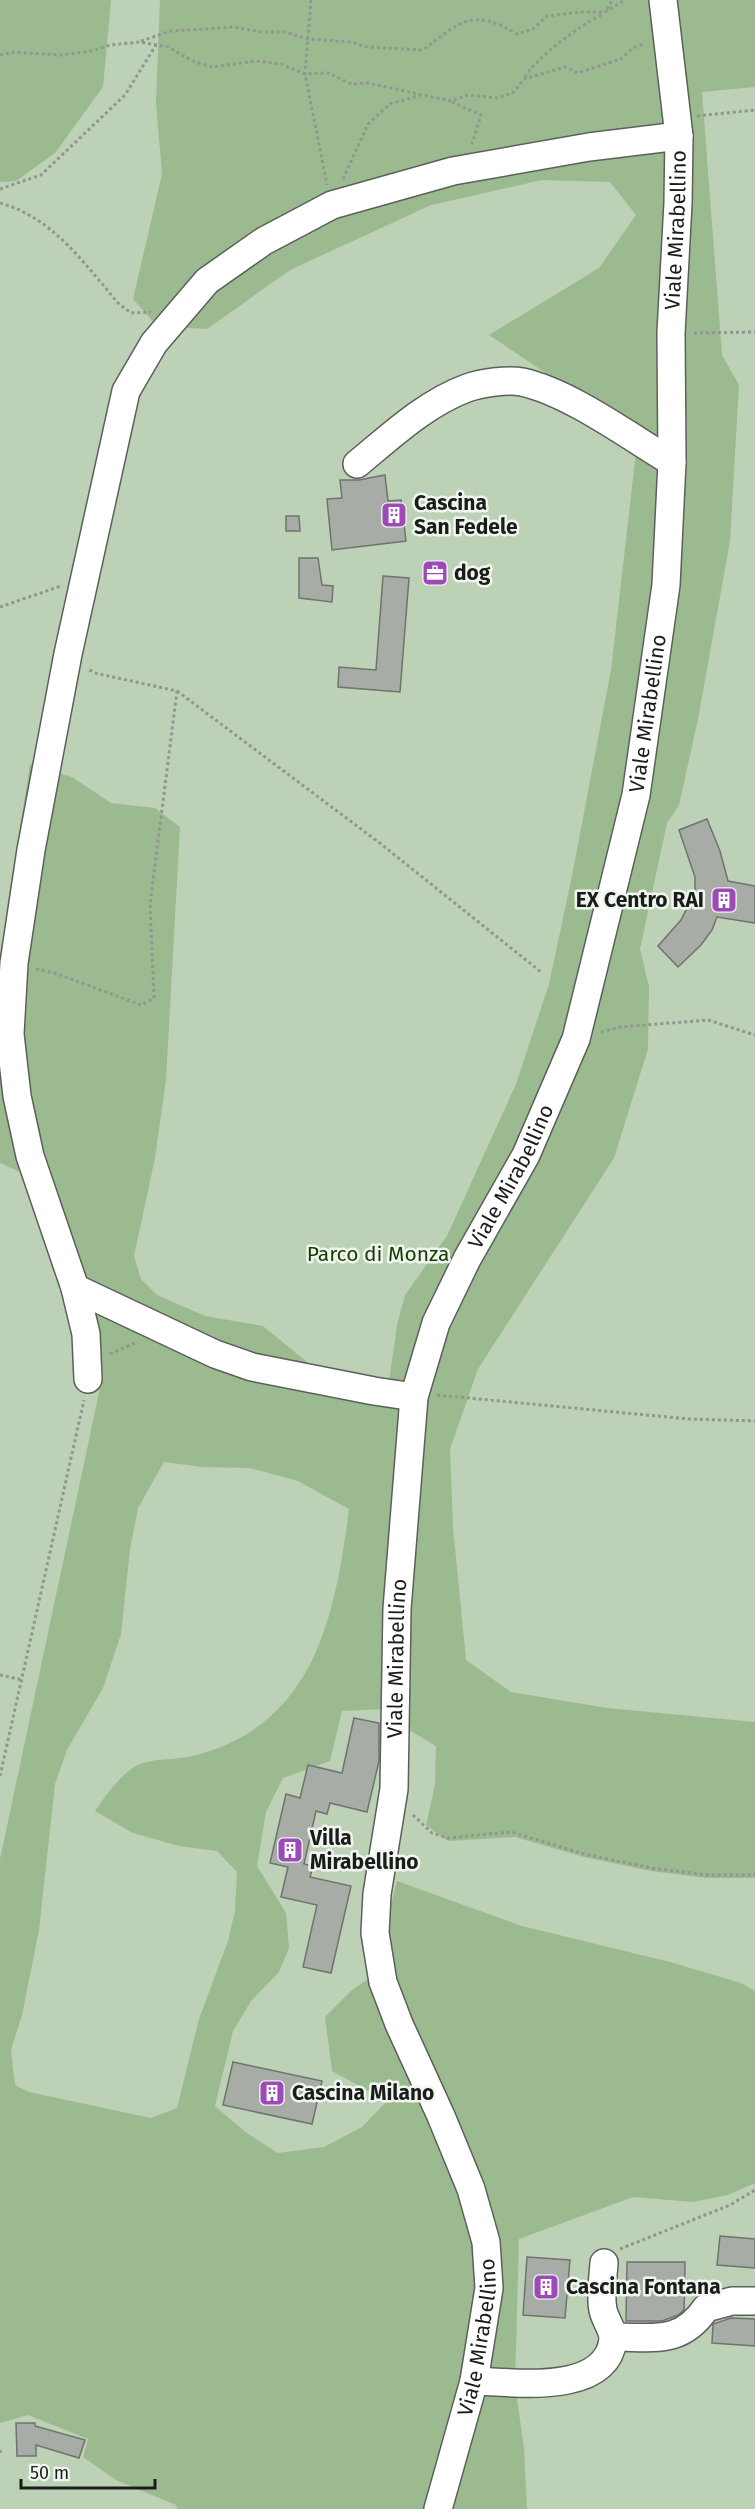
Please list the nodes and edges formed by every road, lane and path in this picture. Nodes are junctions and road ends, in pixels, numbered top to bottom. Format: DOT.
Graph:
graph roads {
  1 [pos="311,0"];
  2 [pos="612,0"];
  3 [pos="625,0"];
  4 [pos="663,0"];
  5 [pos="605,12"];
  6 [pos="667,35"];
  7 [pos="308,39"];
  8 [pos="140,42"];
  9 [pos="156,45"];
  10 [pos="0,55"];
  11 [pos="305,74"];
  12 [pos="524,79"];
  13 [pos="423,94"];
  14 [pos="451,101"];
  15 [pos="755,110"];
  16 [pos="678,127"];
  17 [pos="453,171"];
  18 [pos="0,189"];
  19 [pos="0,203"];
  20 [pos="332,205"];
  21 [pos="185,307"];
  22 [pos="755,332"];
  23 [pos="671,333"];
  24 [pos="672,462"];
  25 [pos="357,464"];
  26 [pos="85,577"];
  27 [pos="0,607"];
  28 [pos="68,654"];
  29 [pos="177,692"];
  30 [pos="14,963"];
  31 [pos="542,972"];
  32 [pos="755,1035"];
  33 [pos="576,1039"];
  34 [pos="75,1288"];
  35 [pos="146,1339"];
  36 [pos="88,1379"];
  37 [pos="414,1395"];
  38 [pos="755,1421"];
  39 [pos="0,1675"];
  40 [pos="22,1680"];
  41 [pos="1,1764"];
  42 [pos="0,1776"];
  43 [pos="394,1789"];
  44 [pos="755,1875"];
  45 [pos="755,2190"];
  46 [pos="604,2263"];
  47 [pos="755,2301"];
  48 [pos="613,2337"];
  49 [pos="474,2381"];
  50 [pos="438,2509"];
  1 -- 7 [label="path"];
  2 -- 5 [label="path"];
  3 -- 5 [label="path"];
  4 -- 6 [label="lane, Viale Mirabellino"];
  5 -- 7 [label="path"];
  5 -- 12 [label="path"];
  6 -- 12 [label="path"];
  6 -- 16 [label="lane, Viale Mirabellino"];
  7 -- 8 [label="path"];
  7 -- 11 [label="path"];
  8 -- 9 [label="path"];
  8 -- 10 [label="path"];
  9 -- 11 [label="path"];
  9 -- 18 [label="path"];
  11 -- 13 [label="path"];
  11 -- 20 [label="path"];
  12 -- 14 [label="path"];
  13 -- 14 [label="path"];
  13 -- 20 [label="path"];
  14 -- 17 [label="path"];
  15 -- 16 [label="path"];
  16 -- 17 [label="lane"];
  16 -- 23 [label="lane, Viale Mirabellino"];
  17 -- 20 [label="lane"];
  19 -- 21 [label="path"];
  20 -- 21 [label="lane"];
  21 -- 26 [label="lane"];
  22 -- 23 [label="path"];
  23 -- 24 [label="lane, Viale Mirabellino"];
  24 -- 25 [label="lane"];
  24 -- 33 [label="lane, Viale Mirabellino"];
  26 -- 27 [label="path"];
  26 -- 28 [label="lane"];
  28 -- 29 [label="path"];
  28 -- 30 [label="lane"];
  29 -- 30 [label="path"];
  29 -- 31 [label="path"];
  30 -- 34 [label="lane"];
  32 -- 33 [label="path"];
  33 -- 37 [label="lane, Viale Mirabellino"];
  34 -- 36 [label="lane"];
  34 -- 37 [label="lane"];
  35 -- 36 [label="path"];
  36 -- 40 [label="path"];
  37 -- 38 [label="path"];
  37 -- 43 [label="lane, Viale Mirabellino"];
  39 -- 40 [label="path"];
  40 -- 41 [label="path"];
  41 -- 42 [label="path"];
  43 -- 44 [label="path"];
  43 -- 49 [label="lane, Viale Mirabellino"];
  45 -- 46 [label="path"];
  46 -- 48 [label="lane"];
  47 -- 48 [label="lane"];
  48 -- 49 [label="lane"];
  49 -- 50 [label="lane, Viale Mirabellino"];
}
